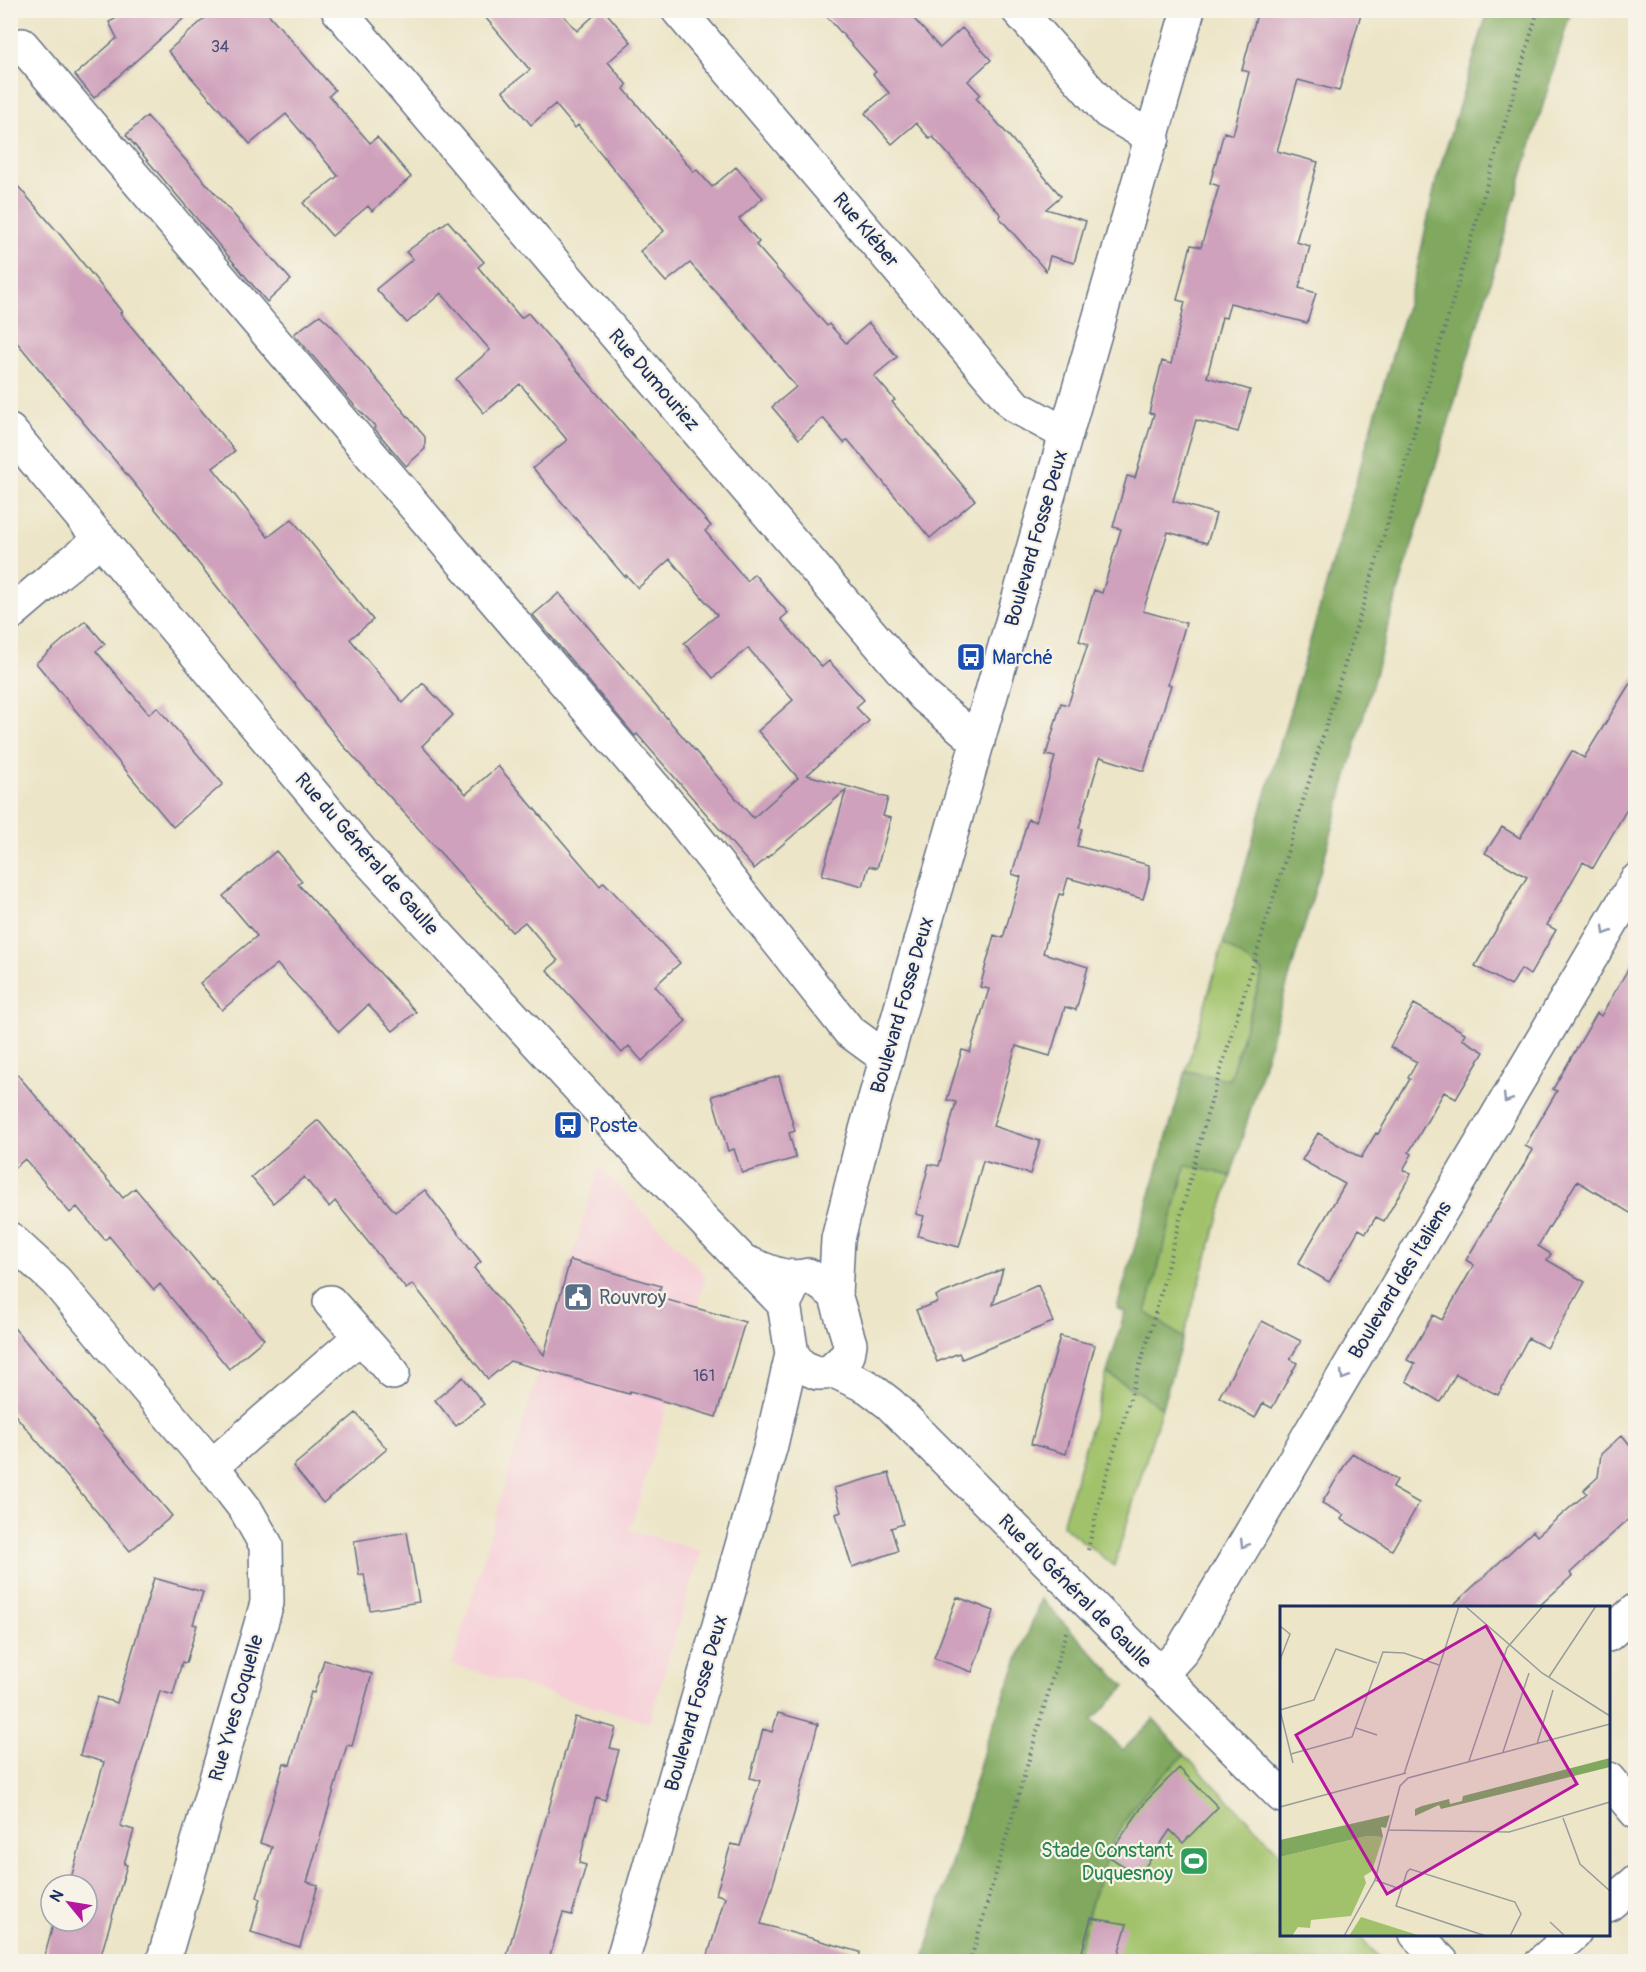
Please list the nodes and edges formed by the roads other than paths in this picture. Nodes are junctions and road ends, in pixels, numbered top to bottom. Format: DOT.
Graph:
graph roads {
  1 [pos="338,10"];
  2 [pos="678,10"];
  3 [pos="1018,10"];
  4 [pos="1188,10"];
  5 [pos="22,45"];
  6 [pos="1153,138"];
  7 [pos="10,431"];
  8 [pos="1066,434"];
  9 [pos="101,538"];
  10 [pos="10,614"];
  11 [pos="978,742"];
  12 [pos="1635,881"];
  13 [pos="886,1058"];
  14 [pos="10,1239"];
  15 [pos="838,1239"];
  16 [pos="796,1286"];
  17 [pos="835,1294"];
  18 [pos="330,1302"];
  19 [pos="361,1336"];
  20 [pos="792,1354"];
  21 [pos="835,1366"];
  22 [pos="393,1373"];
  23 [pos="771,1445"];
  24 [pos="212,1466"];
  25 [pos="1635,1610"];
  26 [pos="1610,1633"];
  27 [pos="1160,1675"];
  28 [pos="1610,1781"];
  29 [pos="1280,1795"];
  30 [pos="1635,1812"];
  31 [pos="1635,1882"];
  32 [pos="1610,1903"];
  33 [pos="1417,1936"];
  34 [pos="1573,1936"];
  35 [pos="163,1962"];
  36 [pos="622,1962"];
  37 [pos="1442,1962"];
  38 [pos="1542,1962"];
  1 -- 11 [label="street, Rue Dumouriez"];
  2 -- 8 [label="street, Rue Kléber"];
  3 -- 6 [label="street"];
  4 -- 6 [label="street, Boulevard Fosse Deux"];
  5 -- 13 [label="street"];
  6 -- 8 [label="street, Boulevard Fosse Deux"];
  7 -- 9 [label="street, Rue du Général de Gaulle"];
  8 -- 11 [label="street, Boulevard Fosse Deux"];
  9 -- 10 [label="street"];
  9 -- 16 [label="street, Rue du Général de Gaulle"];
  11 -- 13 [label="street, Boulevard Fosse Deux"];
  12 -- 27 [label="street, Boulevard des Italiens, one-way"];
  13 -- 15 [label="street, Boulevard Fosse Deux"];
  14 -- 24 [label="street, Rue Yves Coquelle"];
  15 -- 16 [label="street, Boulevard Fosse Deux"];
  15 -- 17 [label="street, Boulevard Fosse Deux"];
  16 -- 17 [label="street, Rue du Général de Gaulle"];
  16 -- 20 [label="street"];
  17 -- 21 [label="street, Boulevard Fosse Deux"];
  18 -- 19 [label="street"];
  19 -- 22 [label="street"];
  19 -- 24 [label="street"];
  20 -- 21 [label="street, Rue du Général de Gaulle"];
  20 -- 23 [label="street, Boulevard Fosse Deux"];
  21 -- 23 [label="street, Boulevard Fosse Deux"];
  21 -- 27 [label="street, Rue du Général de Gaulle"];
  23 -- 36 [label="street, Boulevard Fosse Deux"];
  24 -- 35 [label="street, Rue Yves Coquelle"];
  25 -- 26 [label="street"];
  27 -- 29 [label="street, Rue du Général de Gaulle"];
  28 -- 30 [label="street"];
  31 -- 32 [label="street"];
  33 -- 37 [label="street"];
  34 -- 38 [label="street"];
}
